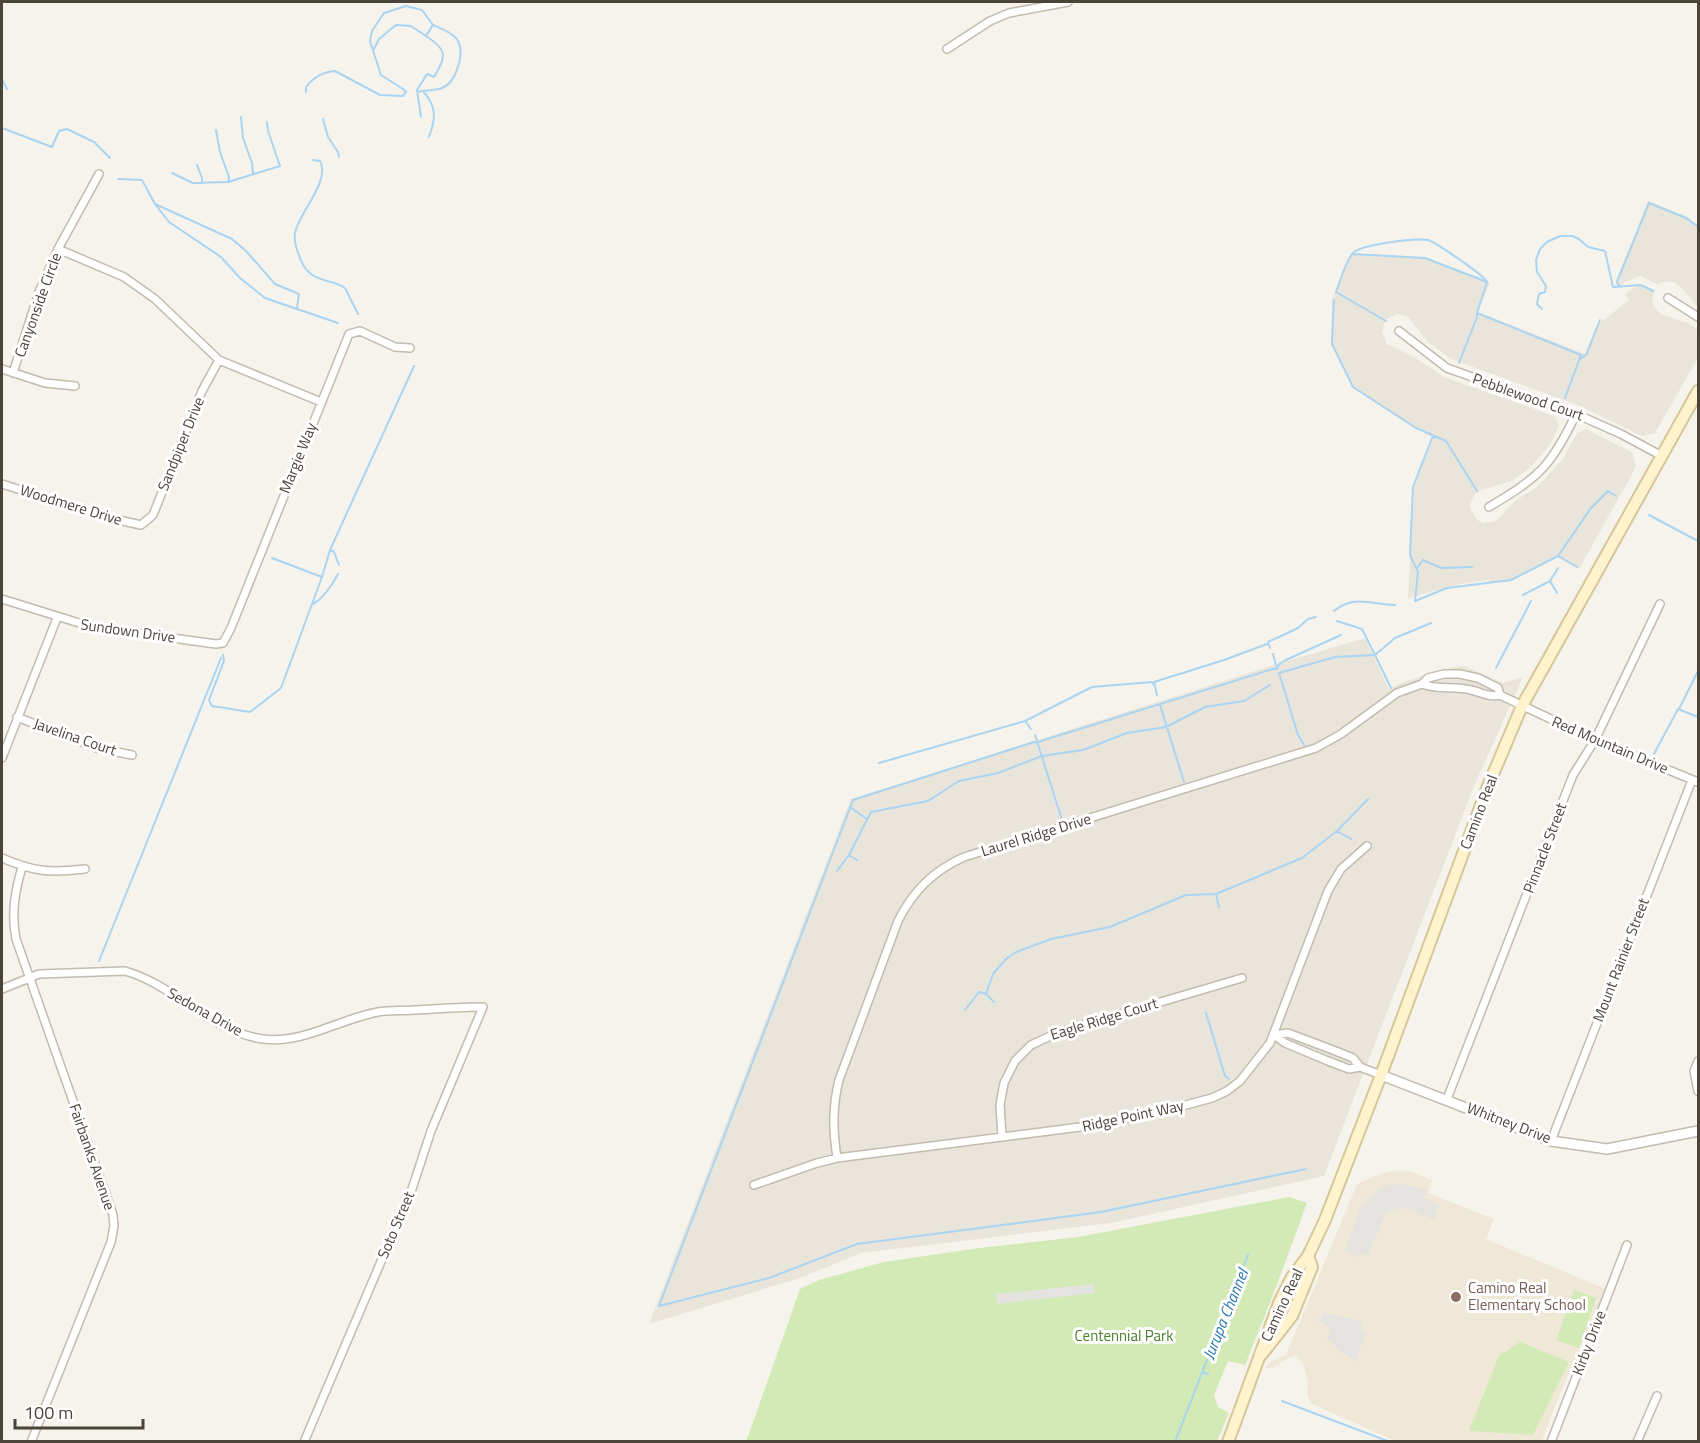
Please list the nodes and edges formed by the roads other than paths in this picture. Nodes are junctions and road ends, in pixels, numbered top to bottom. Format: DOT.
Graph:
graph roads {
  1 [pos="1068,2"];
  2 [pos="947,50"];
  3 [pos="99,174"];
  4 [pos="58,249"];
  5 [pos="1668,298"];
  6 [pos="1698,317"];
  7 [pos="1399,331"];
  8 [pos="410,348"];
  9 [pos="219,360"];
  10 [pos="2,369"];
  11 [pos="13,373"];
  12 [pos="75,386"];
  13 [pos="1698,391"];
  14 [pos="321,402"];
  15 [pos="1576,414"];
  16 [pos="1662,456"];
  17 [pos="2,484"];
  18 [pos="1490,507"];
  19 [pos="141,525"];
  20 [pos="2,599"];
  21 [pos="1660,604"];
  22 [pos="57,618"];
  23 [pos="223,643"];
  24 [pos="1452,674"];
  25 [pos="1422,684"];
  26 [pos="1454,687"];
  27 [pos="1500,695"];
  28 [pos="1522,706"];
  29 [pos="17,717"];
  30 [pos="1595,740"];
  31 [pos="132,755"];
  32 [pos="2,758"];
  33 [pos="1695,781"];
  34 [pos="1366,846"];
  35 [pos="2,858"];
  36 [pos="22,867"];
  37 [pos="85,869"];
  38 [pos="30,977"];
  39 [pos="1242,978"];
  40 [pos="2,989"];
  41 [pos="483,1007"];
  42 [pos="1274,1035"];
  43 [pos="1333,1050"];
  44 [pos="1329,1061"];
  45 [pos="1698,1061"];
  46 [pos="1360,1067"];
  47 [pos="1381,1075"];
  48 [pos="1698,1091"];
  49 [pos="1447,1099"];
  50 [pos="1698,1131"];
  51 [pos="1002,1137"];
  52 [pos="1551,1141"];
  53 [pos="837,1158"];
  54 [pos="754,1185"];
  55 [pos="1627,1245"];
  56 [pos="1308,1256"];
  57 [pos="1259,1357"];
  58 [pos="1657,1396"];
  59 [pos="31,1442"];
  60 [pos="304,1442"];
  61 [pos="1228,1442"];
  62 [pos="1551,1442"];
  63 [pos="1637,1442"];
  1 -- 2 [label="street"];
  3 -- 4 [label="street, Canyonside Circle"];
  4 -- 9 [label="street"];
  4 -- 11 [label="street, Canyonside Circle"];
  5 -- 6 [label="street"];
  7 -- 15 [label="street, Pebblewood Court"];
  8 -- 14 [label="street, Margie Way"];
  9 -- 14 [label="street"];
  9 -- 19 [label="street, Sandpiper Drive"];
  10 -- 11 [label="street"];
  11 -- 12 [label="street"];
  13 -- 16 [label="main road, Camino Real"];
  14 -- 23 [label="street, Margie Way"];
  15 -- 16 [label="street, Pebblewood Court"];
  15 -- 18 [label="street"];
  16 -- 28 [label="main road, Camino Real"];
  17 -- 19 [label="street, Woodmere Drive"];
  20 -- 22 [label="street, Sundown Drive"];
  21 -- 30 [label="street, Pinnacle Street"];
  22 -- 23 [label="street, Sundown Drive"];
  22 -- 29 [label="street"];
  24 -- 25 [label="street, Laurel Ridge Drive"];
  24 -- 26 [label="street"];
  24 -- 27 [label="street, Laurel Ridge Drive"];
  25 -- 26 [label="street, Laurel Ridge Drive"];
  25 -- 53 [label="street, Laurel Ridge Drive"];
  26 -- 27 [label="street, Laurel Ridge Drive"];
  27 -- 28 [label="street, Laurel Ridge Drive"];
  28 -- 30 [label="street, Red Mountain Drive"];
  28 -- 47 [label="main road, Camino Real"];
  29 -- 31 [label="street, Javelina Court"];
  29 -- 32 [label="street"];
  30 -- 33 [label="street, Red Mountain Drive"];
  30 -- 49 [label="street, Pinnacle Street"];
  33 -- 52 [label="street, Mount Rainier Street"];
  34 -- 42 [label="street, Ridge Point Way"];
  35 -- 36 [label="street"];
  36 -- 37 [label="street"];
  36 -- 38 [label="street, Fairbanks Avenue"];
  38 -- 40 [label="street, Sedona Drive"];
  38 -- 41 [label="street, Sedona Drive"];
  38 -- 59 [label="street, Fairbanks Avenue"];
  39 -- 51 [label="street, Eagle Ridge Court"];
  41 -- 60 [label="street, Soto Street"];
  42 -- 43 [label="street, Whitney Drive"];
  42 -- 44 [label="street, Whitney Drive"];
  42 -- 51 [label="street, Ridge Point Way"];
  43 -- 44 [label="street"];
  43 -- 46 [label="street, Whitney Drive"];
  44 -- 46 [label="street, Whitney Drive"];
  45 -- 48 [label="street"];
  46 -- 47 [label="street, Whitney Drive"];
  47 -- 49 [label="street, Whitney Drive"];
  47 -- 56 [label="main road, Camino Real"];
  49 -- 52 [label="street, Whitney Drive"];
  50 -- 52 [label="street, Whitney Drive"];
  51 -- 53 [label="street, Ridge Point Way"];
  53 -- 54 [label="street, Ridge Point Way"];
  55 -- 62 [label="street, Kirby Drive"];
  56 -- 57 [label="main road, Camino Real"];
  56 -- 57 [label="main road, Camino Real"];
  57 -- 61 [label="main road, Camino Real"];
  58 -- 63 [label="street"];
}
